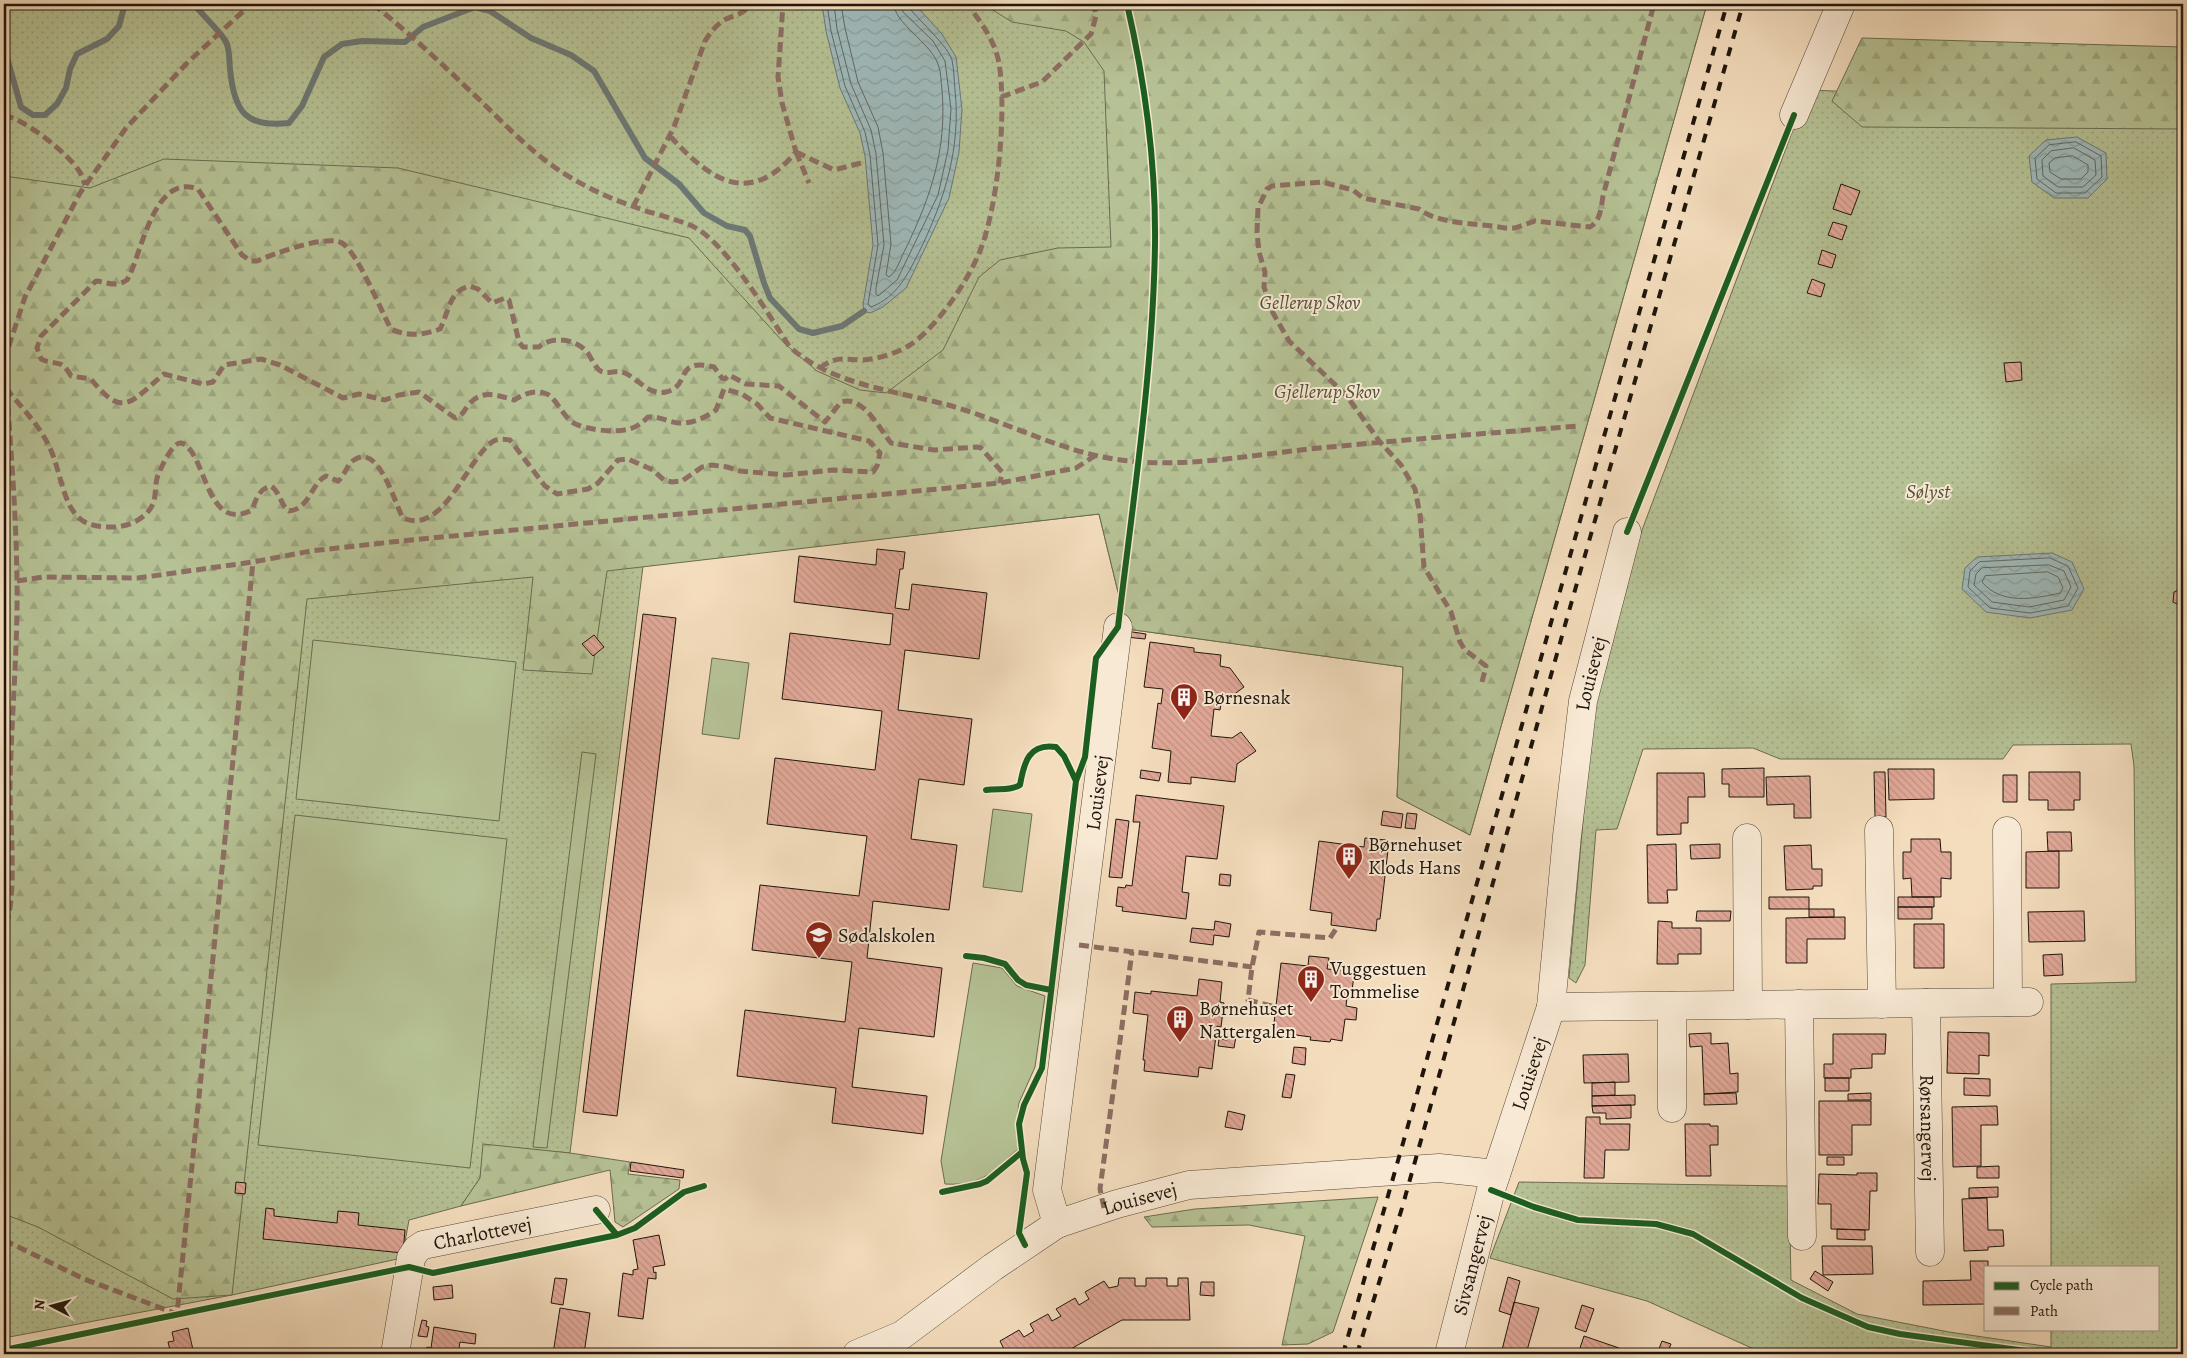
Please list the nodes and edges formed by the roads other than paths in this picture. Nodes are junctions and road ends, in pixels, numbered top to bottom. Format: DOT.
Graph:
graph roads {
  1 [pos="1840,4"];
  2 [pos="1794,115"];
  3 [pos="1627,532"];
  4 [pos="1118,627"];
  5 [pos="1879,830"];
  6 [pos="2007,831"];
  7 [pos="1747,838"];
  8 [pos="1926,1003"];
  9 [pos="1799,1004"];
  10 [pos="1882,1004"];
  11 [pos="1748,1005"];
  12 [pos="1672,1006"];
  13 [pos="1551,1007"];
  14 [pos="1672,1108"];
  15 [pos="1496,1174"];
  16 [pos="596,1210"];
  17 [pos="1057,1224"];
  18 [pos="1802,1236"];
  19 [pos="1930,1252"];
  20 [pos="884,1350"];
  21 [pos="395,1354"];
  22 [pos="856,1354"];
  23 [pos="1449,1354"];
  1 -- 2 [label="street"];
  3 -- 13 [label="street, Louisevej"];
  4 -- 17 [label="street, Louisevej"];
  5 -- 10 [label="street"];
  6 -- 8 [label="street"];
  7 -- 11 [label="street"];
  8 -- 10 [label="street"];
  8 -- 19 [label="street, Rørsangervej"];
  9 -- 10 [label="street"];
  9 -- 11 [label="street"];
  9 -- 18 [label="street"];
  11 -- 12 [label="street"];
  12 -- 13 [label="street"];
  12 -- 14 [label="street"];
  13 -- 15 [label="street, Louisevej"];
  15 -- 17 [label="street, Louisevej"];
  15 -- 23 [label="street, Sivsangervej"];
  16 -- 21 [label="street, Charlottevej"];
  17 -- 20 [label="street, Louisevej"];
  20 -- 22 [label="street, Louisevej"];
}
